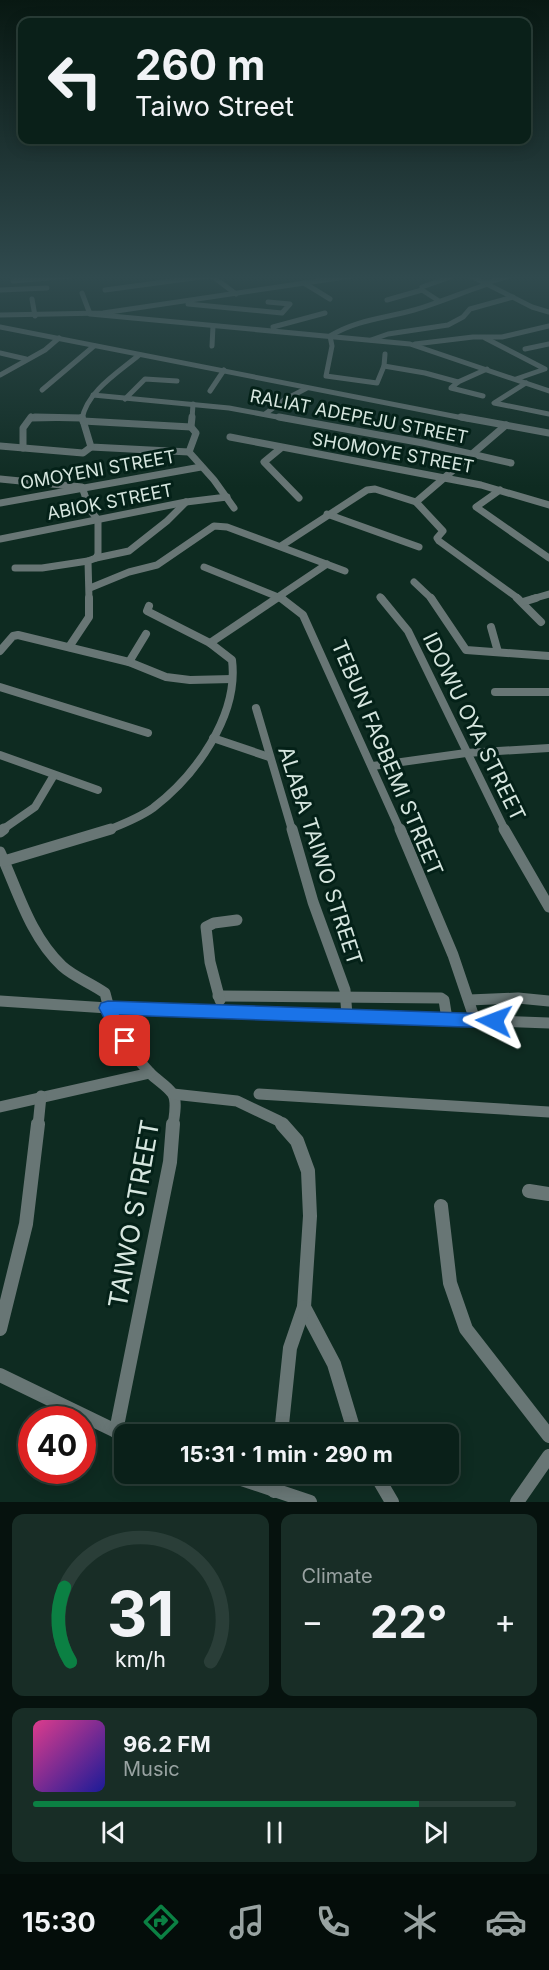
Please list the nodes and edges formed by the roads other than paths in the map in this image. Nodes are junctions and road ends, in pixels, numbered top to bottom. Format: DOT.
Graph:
graph roads {
  1 [pos="50,346"];
  2 [pos="94,346"];
  3 [pos="332,346"];
  4 [pos="416,346"];
  5 [pos="499,346"];
  6 [pos="539,346"];
  7 [pos="525,349"];
  8 [pos="128,351"];
  9 [pos="0,353"];
  10 [pos="385,354"];
  11 [pos="139,355"];
  12 [pos="166,358"];
  13 [pos="26,359"];
  14 [pos="384,366"];
  15 [pos="487,369"];
  16 [pos="224,370"];
  17 [pos="0,375"];
  18 [pos="516,379"];
  19 [pos="177,381"];
  20 [pos="458,382"];
  21 [pos="526,383"];
  22 [pos="307,387"];
  23 [pos="42,390"];
  24 [pos="210,391"];
  25 [pos="549,391"];
  26 [pos="93,395"];
  27 [pos="483,396"];
  28 [pos="125,399"];
  29 [pos="193,404"];
  30 [pos="266,414"];
  31 [pos="549,414"];
  32 [pos="82,420"];
  33 [pos="508,425"];
  34 [pos="191,427"];
  35 [pos="549,433"];
  36 [pos="230,437"];
  37 [pos="0,446"];
  38 [pos="91,447"];
  39 [pos="24,448"];
  40 [pos="281,448"];
  41 [pos="189,452"];
  42 [pos="472,453"];
  43 [pos="511,463"];
  44 [pos="201,467"];
  45 [pos="0,479"];
  46 [pos="445,479"];
  47 [pos="24,481"];
  48 [pos="82,487"];
  49 [pos="20,488"];
  50 [pos="500,490"];
  51 [pos="15,495"];
  52 [pos="227,496"];
  53 [pos="298,498"];
  54 [pos="10,501"];
  55 [pos="186,502"];
  56 [pos="416,502"];
  57 [pos="0,503"];
  58 [pos="549,505"];
  59 [pos="234,508"];
  60 [pos="327,514"];
  61 [pos="98,519"];
  62 [pos="0,539"];
  63 [pos="281,546"];
  64 [pos="419,547"];
  65 [pos="96,558"];
  66 [pos="549,558"];
  67 [pos="88,561"];
  68 [pos="327,564"];
  69 [pos="204,567"];
  70 [pos="15,568"];
  71 [pos="345,571"];
  72 [pos="414,582"];
  73 [pos="90,588"];
  74 [pos="549,594"];
  75 [pos="279,596"];
  76 [pos="380,597"];
  77 [pos="524,602"];
  78 [pos="149,606"];
  79 [pos="541,622"];
  80 [pos="491,627"];
  81 [pos="146,634"];
  82 [pos="210,643"];
  83 [pos="69,647"];
  84 [pos="0,651"];
  85 [pos="498,652"];
  86 [pos="549,656"];
  87 [pos="129,662"];
  88 [pos="232,679"];
  89 [pos="0,687"];
  90 [pos="495,692"];
  91 [pos="549,692"];
  92 [pos="256,708"];
  93 [pos="148,734"];
  94 [pos="213,738"];
  95 [pos="549,748"];
  96 [pos="466,753"];
  97 [pos="0,755"];
  98 [pos="269,757"];
  99 [pos="373,766"];
  100 [pos="54,775"];
  101 [pos="98,790"];
  102 [pos="0,832"];
  103 [pos="2,856"];
  104 [pos="549,907"];
  105 [pos="237,920"];
  106 [pos="218,996"];
  107 [pos="346,996"];
  108 [pos="469,1000"];
  109 [pos="0,1001"];
  110 [pos="549,1001"];
  111 [pos="108,1008"];
  112 [pos="223,1010"];
  113 [pos="347,1015"];
  114 [pos="447,1019"];
  115 [pos="475,1020"];
  116 [pos="549,1023"];
  117 [pos="150,1073"];
  118 [pos="173,1094"];
  119 [pos="259,1094"];
  120 [pos="41,1096"];
  121 [pos="0,1107"];
  122 [pos="549,1112"];
  123 [pos="529,1191"];
  124 [pos="549,1194"];
  125 [pos="441,1206"];
  126 [pos="304,1306"];
  127 [pos="0,1329"];
  128 [pos="0,1375"];
  129 [pos="122,1424"];
  130 [pos="282,1424"];
  131 [pos="352,1424"];
  132 [pos="114,1430"];
  133 [pos="549,1436"];
  134 [pos="549,1456"];
  135 [pos="255,1484"];
  136 [pos="275,1484"];
  137 [pos="381,1484"];
  138 [pos="274,1491"];
  139 [pos="310,1502"];
  140 [pos="392,1502"];
  141 [pos="517,1502"];
  1 -- 13 [label="street"];
  2 -- 8 [label="street"];
  2 -- 23 [label="street"];
  3 -- 14 [label="street"];
  4 -- 15 [label="street"];
  5 -- 18 [label="street"];
  6 -- 7 [label="street"];
  8 -- 11 [label="street"];
  8 -- 12 [label="street"];
  9 -- 13 [label="street"];
  10 -- 14 [label="street"];
  11 -- 12 [label="street"];
  11 -- 26 [label="street"];
  12 -- 16 [label="street"];
  13 -- 17 [label="street"];
  14 -- 20 [label="street"];
  15 -- 18 [label="street"];
  15 -- 20 [label="street"];
  16 -- 22 [label="street"];
  16 -- 24 [label="street"];
  18 -- 21 [label="street"];
  19 -- 28 [label="street"];
  20 -- 27 [label="street"];
  21 -- 25 [label="street"];
  21 -- 31 [label="street"];
  22 -- 30 [label="street"];
  22 -- 33 [label="street"];
  26 -- 28 [label="street, RALIAT ADEPEJU STREET"];
  26 -- 32 [label="street"];
  28 -- 29 [label="street, RALIAT ADEPEJU STREET"];
  29 -- 30 [label="street, RALIAT ADEPEJU STREET"];
  29 -- 34 [label="street"];
  30 -- 42 [label="street, RALIAT ADEPEJU STREET"];
  32 -- 34 [label="street"];
  32 -- 38 [label="street"];
  32 -- 39 [label="street"];
  33 -- 35 [label="street"];
  33 -- 42 [label="street"];
  34 -- 41 [label="street"];
  36 -- 40 [label="street, SHOMOYE STREET"];
  37 -- 39 [label="street"];
  38 -- 39 [label="street"];
  38 -- 41 [label="street"];
  40 -- 46 [label="street, SHOMOYE STREET"];
  40 -- 53 [label="street"];
  41 -- 44 [label="street"];
  42 -- 43 [label="street, RALIAT ADEPEJU STREET"];
  42 -- 46 [label="street"];
  44 -- 48 [label="street, OMOYENI STREET"];
  44 -- 52 [label="street"];
  45 -- 47 [label="street"];
  46 -- 50 [label="street, SHOMOYE STREET"];
  46 -- 56 [label="street"];
  47 -- 48 [label="street"];
  47 -- 49 [label="street"];
  48 -- 54 [label="street, OMOYENI STREET"];
  48 -- 61 [label="street"];
  50 -- 58 [label="street, SHOMOYE STREET"];
  50 -- 66 [label="street"];
  51 -- 54 [label="street"];
  52 -- 55 [label="street, ABIOK STREET"];
  52 -- 59 [label="street"];
  54 -- 57 [label="street, OMOYENI STREET"];
  55 -- 61 [label="street, ABIOK STREET"];
  55 -- 65 [label="street"];
  56 -- 60 [label="street"];
  56 -- 77 [label="street"];
  60 -- 63 [label="street"];
  60 -- 64 [label="street"];
  61 -- 62 [label="street, ABIOK STREET"];
  61 -- 65 [label="street"];
  63 -- 68 [label="street"];
  63 -- 73 [label="street"];
  65 -- 67 [label="street"];
  67 -- 70 [label="street"];
  67 -- 73 [label="street"];
  68 -- 71 [label="street"];
  68 -- 75 [label="street"];
  69 -- 75 [label="street, TEBUN FAGBEMI STREET"];
  72 -- 85 [label="street"];
  73 -- 83 [label="street"];
  74 -- 77 [label="street"];
  75 -- 82 [label="street"];
  75 -- 99 [label="street, TEBUN FAGBEMI STREET"];
  76 -- 96 [label="street, IDOWU OYA STREET"];
  77 -- 79 [label="street"];
  78 -- 82 [label="street"];
  80 -- 85 [label="street"];
  81 -- 87 [label="street"];
  82 -- 88 [label="street"];
  83 -- 84 [label="street"];
  83 -- 87 [label="street"];
  85 -- 86 [label="street"];
  87 -- 88 [label="street"];
  88 -- 94 [label="street"];
  89 -- 93 [label="street"];
  90 -- 91 [label="street"];
  92 -- 98 [label="street, ALABA TAIWO STREET"];
  94 -- 98 [label="street"];
  94 -- 103 [label="street"];
  95 -- 96 [label="street"];
  96 -- 99 [label="street"];
  96 -- 104 [label="street, IDOWU OYA STREET"];
  97 -- 100 [label="street"];
  98 -- 107 [label="street, ALABA TAIWO STREET"];
  99 -- 108 [label="street, TEBUN FAGBEMI STREET"];
  100 -- 101 [label="street"];
  100 -- 102 [label="street"];
  103 -- 111 [label="street, TAIWO STREET"];
  105 -- 106 [label="street"];
  106 -- 107 [label="street"];
  106 -- 112 [label="street"];
  107 -- 113 [label="street, ALABA TAIWO STREET"];
  107 -- 114 [label="street"];
  108 -- 110 [label="street"];
  108 -- 115 [label="street, TEBUN FAGBEMI STREET"];
  109 -- 111 [label="street"];
  111 -- 112 [label="street"];
  111 -- 117 [label="street, TAIWO STREET"];
  112 -- 113 [label="street"];
  113 -- 114 [label="street"];
  114 -- 115 [label="street"];
  115 -- 116 [label="street"];
  117 -- 118 [label="street, TAIWO STREET"];
  117 -- 120 [label="street"];
  118 -- 126 [label="street"];
  118 -- 129 [label="street, TAIWO STREET"];
  119 -- 122 [label="street"];
  120 -- 121 [label="street"];
  120 -- 127 [label="street"];
  123 -- 124 [label="street"];
  125 -- 133 [label="street"];
  126 -- 130 [label="street"];
  126 -- 131 [label="street"];
  128 -- 132 [label="street"];
  134 -- 141 [label="street"];
  135 -- 138 [label="street"];
  136 -- 138 [label="street"];
  137 -- 140 [label="street"];
  138 -- 139 [label="street"];
}
